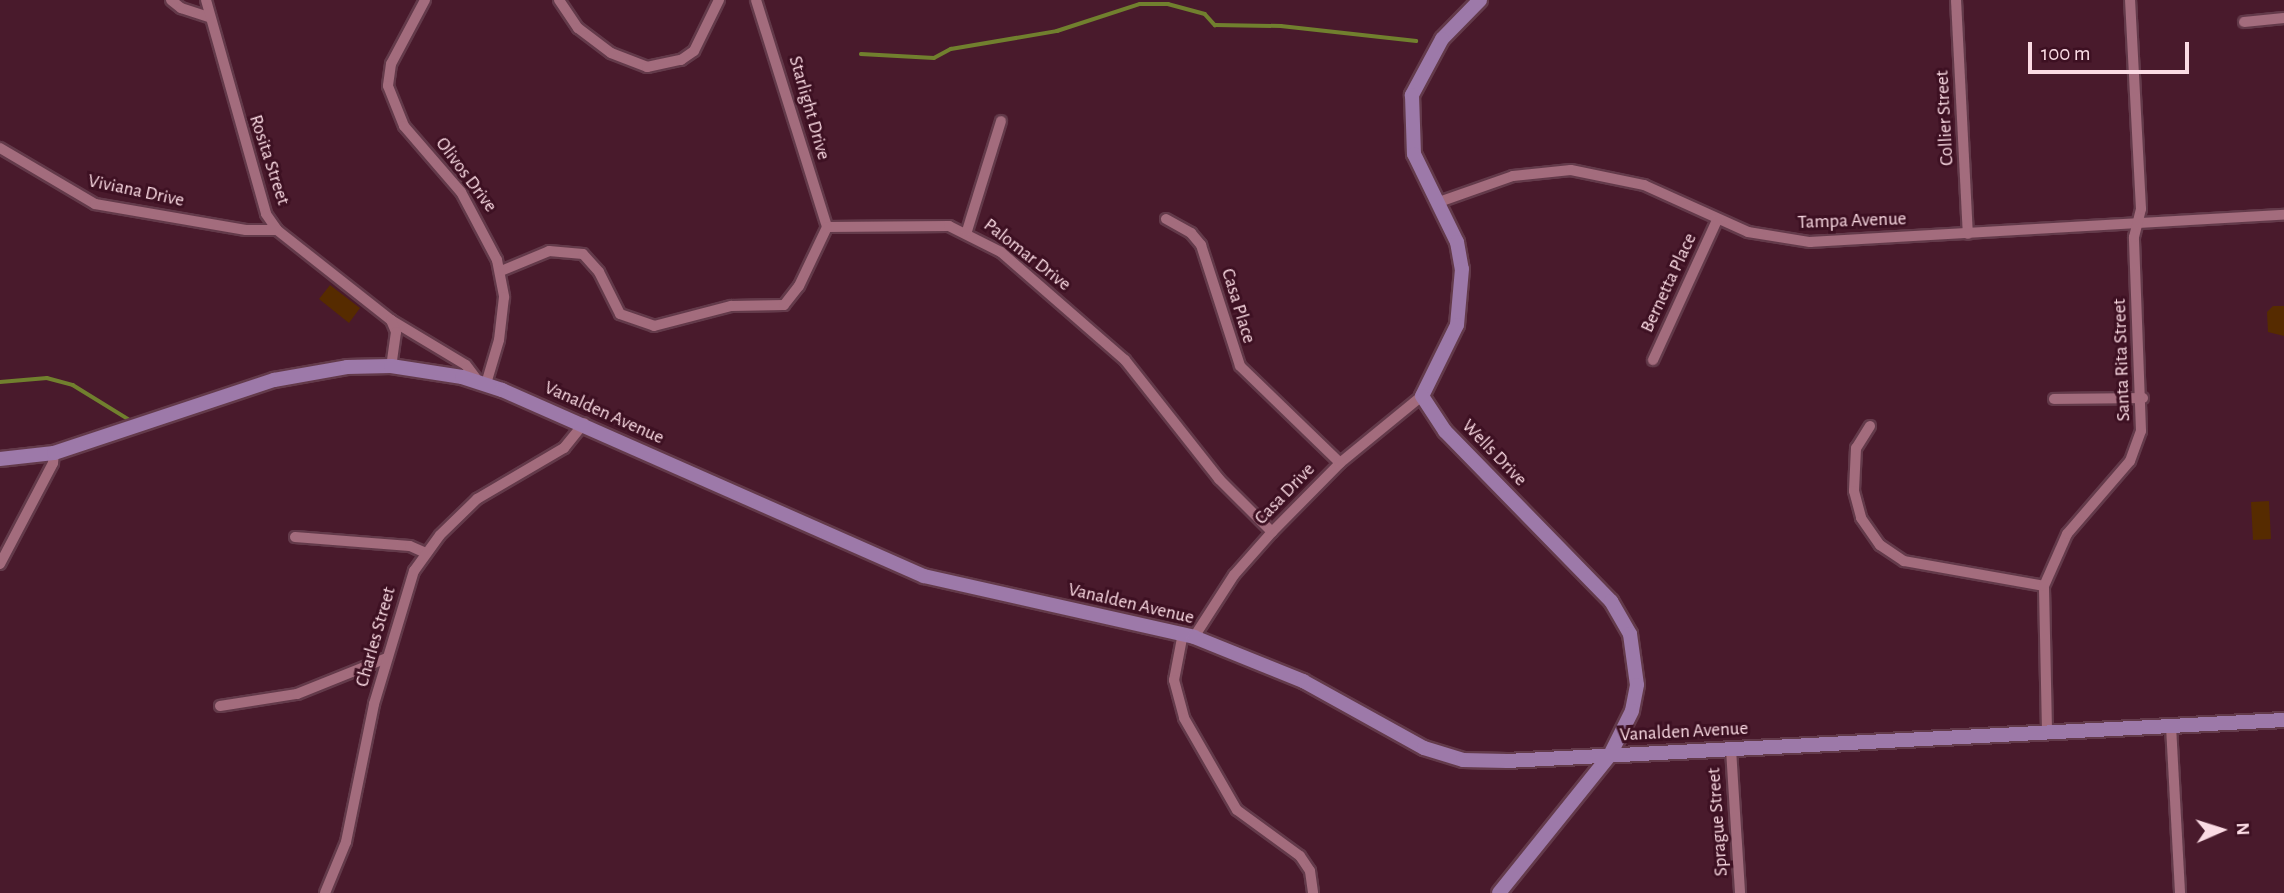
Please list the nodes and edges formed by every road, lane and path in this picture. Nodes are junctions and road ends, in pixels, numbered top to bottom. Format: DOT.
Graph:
graph roads {
  1 [pos="171,0"];
  2 [pos="206,0"];
  3 [pos="425,0"];
  4 [pos="559,0"];
  5 [pos="719,0"];
  6 [pos="756,0"];
  7 [pos="1480,0"];
  8 [pos="1956,0"];
  9 [pos="2130,0"];
  10 [pos="209,17"];
  11 [pos="2284,18"];
  12 [pos="2244,22"];
  13 [pos="1001,121"];
  14 [pos="0,148"];
  15 [pos="1439,202"];
  16 [pos="2284,215"];
  17 [pos="1166,219"];
  18 [pos="1717,220"];
  19 [pos="2138,223"];
  20 [pos="827,227"];
  21 [pos="277,230"];
  22 [pos="967,231"];
  23 [pos="1968,234"];
  24 [pos="500,271"];
  25 [pos="391,320"];
  26 [pos="1653,360"];
  27 [pos="391,366"];
  28 [pos="482,383"];
  29 [pos="1422,396"];
  30 [pos="2143,397"];
  31 [pos="2054,399"];
  32 [pos="584,423"];
  33 [pos="1870,426"];
  34 [pos="54,453"];
  35 [pos="0,459"];
  36 [pos="1340,463"];
  37 [pos="1272,532"];
  38 [pos="295,537"];
  39 [pos="426,553"];
  40 [pos="0,564"];
  41 [pos="2044,586"];
  42 [pos="1189,635"];
  43 [pos="387,658"];
  44 [pos="220,706"];
  45 [pos="2284,720"];
  46 [pos="2171,726"];
  47 [pos="2047,731"];
  48 [pos="1731,749"];
  49 [pos="1610,755"];
  50 [pos="325,893"];
  51 [pos="1313,893"];
  52 [pos="1499,893"];
  53 [pos="1741,893"];
  54 [pos="2180,893"];
  1 -- 10 [label="street"];
  2 -- 10 [label="street, Rosita Street"];
  3 -- 24 [label="street, Olivos Drive"];
  4 -- 5 [label="street"];
  6 -- 20 [label="street, Starlight Drive"];
  7 -- 15 [label="main road"];
  8 -- 23 [label="street, Collier Street"];
  9 -- 19 [label="street, Santa Rita Street"];
  10 -- 21 [label="street, Rosita Street"];
  11 -- 12 [label="street"];
  13 -- 22 [label="street"];
  14 -- 21 [label="street, Viviana Drive"];
  15 -- 18 [label="street, Tampa Avenue"];
  15 -- 29 [label="main road"];
  16 -- 19 [label="street, Tampa Avenue"];
  17 -- 36 [label="street, Casa Place"];
  18 -- 23 [label="street, Tampa Avenue"];
  18 -- 26 [label="street, Bernetta Place"];
  19 -- 23 [label="street, Tampa Avenue"];
  19 -- 30 [label="street, Santa Rita Street"];
  20 -- 22 [label="street, Palomar Drive"];
  20 -- 24 [label="street"];
  21 -- 25 [label="street, Rosita Street"];
  22 -- 37 [label="street, Palomar Drive"];
  24 -- 28 [label="street, Olivos Drive"];
  25 -- 27 [label="street"];
  25 -- 28 [label="street, Rosita Street"];
  27 -- 28 [label="main road, Vanalden Avenue"];
  27 -- 34 [label="main road, Vanalden Avenue"];
  28 -- 32 [label="main road, Vanalden Avenue"];
  29 -- 36 [label="street, Casa Drive"];
  29 -- 49 [label="main road, Wells Drive"];
  30 -- 31 [label="street"];
  30 -- 41 [label="street, Santa Rita Street"];
  32 -- 39 [label="street, Charles Street"];
  32 -- 42 [label="main road, Vanalden Avenue"];
  33 -- 41 [label="street"];
  34 -- 35 [label="main road, Vanalden Avenue"];
  34 -- 40 [label="street"];
  36 -- 37 [label="street, Casa Drive"];
  37 -- 42 [label="street, Casa Drive"];
  38 -- 39 [label="street"];
  39 -- 43 [label="street, Charles Street"];
  41 -- 47 [label="street, Santa Rita Street"];
  42 -- 49 [label="main road, Vanalden Avenue"];
  42 -- 51 [label="street, Casa Drive"];
  43 -- 44 [label="street"];
  43 -- 50 [label="street, Charles Street"];
  45 -- 46 [label="main road, Vanalden Avenue"];
  46 -- 47 [label="main road, Vanalden Avenue"];
  46 -- 54 [label="street"];
  47 -- 48 [label="main road, Vanalden Avenue"];
  48 -- 49 [label="main road, Vanalden Avenue"];
  48 -- 53 [label="street, Sprague Street"];
  49 -- 52 [label="main road, Wells Drive"];
}
